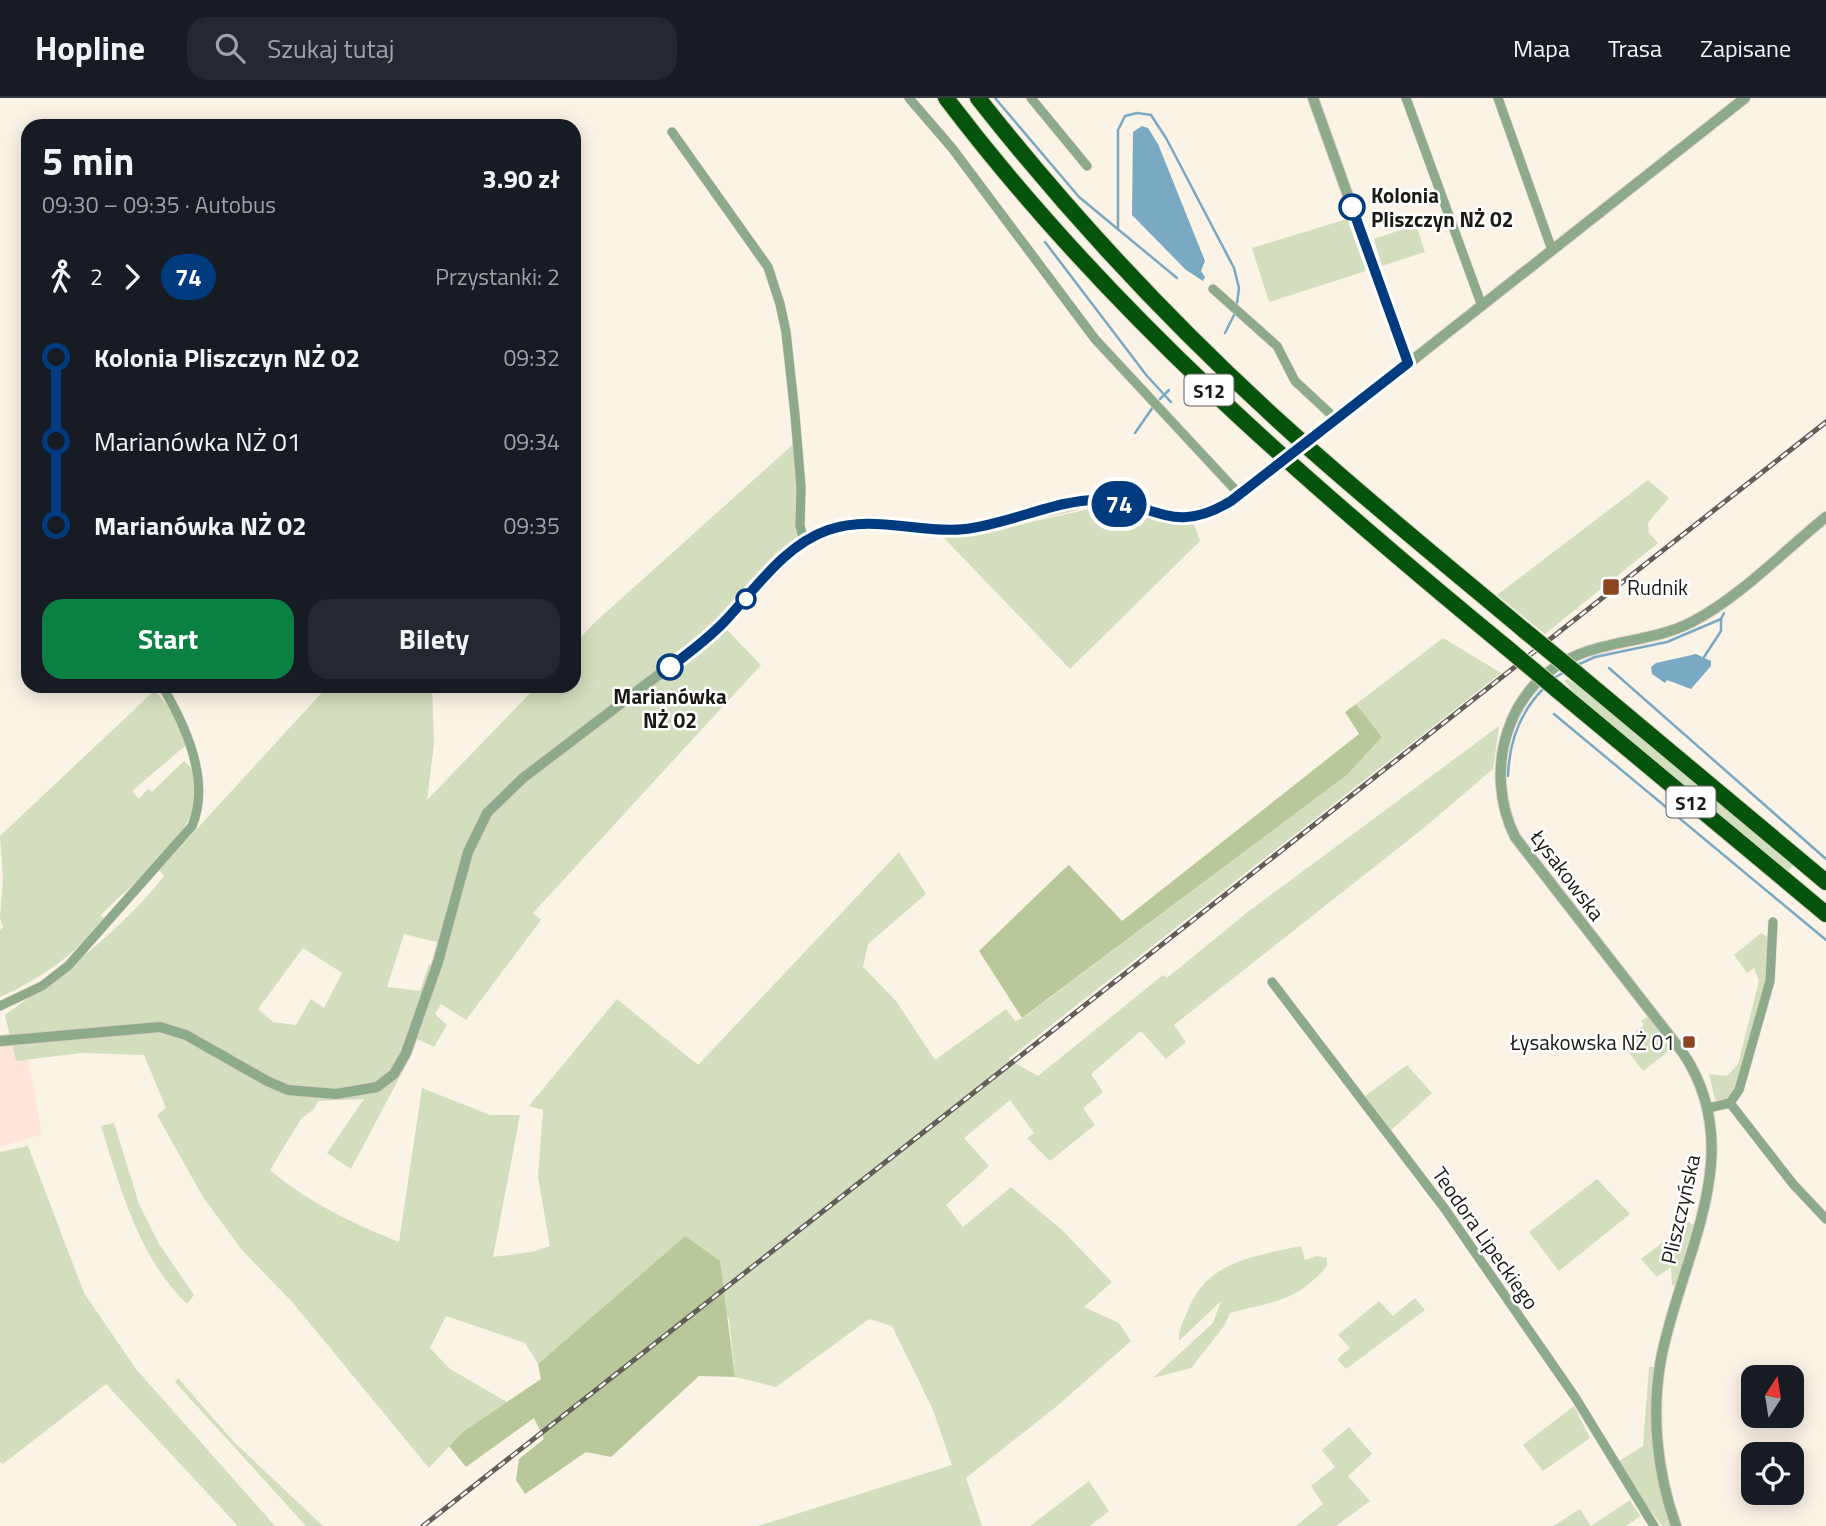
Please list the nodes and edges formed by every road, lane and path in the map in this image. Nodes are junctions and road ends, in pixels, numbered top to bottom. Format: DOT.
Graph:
graph roads {
  1 [pos="909,98"];
  2 [pos="946,98"];
  3 [pos="978,98"];
  4 [pos="1031,98"];
  5 [pos="1314,98"];
  6 [pos="1406,98"];
  7 [pos="1498,98"];
  8 [pos="1745,98"];
  9 [pos="672,132"];
  10 [pos="1087,166"];
  11 [pos="1552,250"];
  12 [pos="1213,289"];
  13 [pos="1482,306"];
  14 [pos="1408,363"];
  15 [pos="1337,419"];
  16 [pos="1319,434"];
  17 [pos="1271,472"];
  18 [pos="1240,495"];
  19 [pos="1826,517"];
  20 [pos="804,541"];
  21 [pos="166,693"];
  22 [pos="1826,882"];
  23 [pos="1826,914"];
  24 [pos="1773,922"];
  25 [pos="1272,982"];
  26 [pos="0,1006"];
  27 [pos="0,1041"];
  28 [pos="1730,1103"];
  29 [pos="1708,1108"];
  30 [pos="1826,1219"];
  31 [pos="1654,1526"];
  32 [pos="1676,1526"];
  1 -- 18 [label="street"];
  2 -- 23 [label="highway, S12, bridge"];
  3 -- 22 [label="highway, S12, bridge"];
  4 -- 10 [label="street"];
  5 -- 14 [label="street"];
  6 -- 13 [label="street"];
  7 -- 11 [label="street"];
  8 -- 11 [label="street"];
  9 -- 20 [label="street"];
  11 -- 13 [label="street"];
  12 -- 15 [label="street"];
  13 -- 14 [label="street"];
  14 -- 15 [label="street"];
  15 -- 16 [label="street"];
  17 -- 18 [label="street"];
  18 -- 20 [label="street"];
  19 -- 29 [label="street, Łysakowska"];
  20 -- 27 [label="street"];
  21 -- 26 [label="street"];
  24 -- 28 [label="street"];
  25 -- 31 [label="street, Teodora Lipeckiego"];
  28 -- 29 [label="street"];
  28 -- 30 [label="street"];
  29 -- 32 [label="street, Pliszczyńska"];
}
